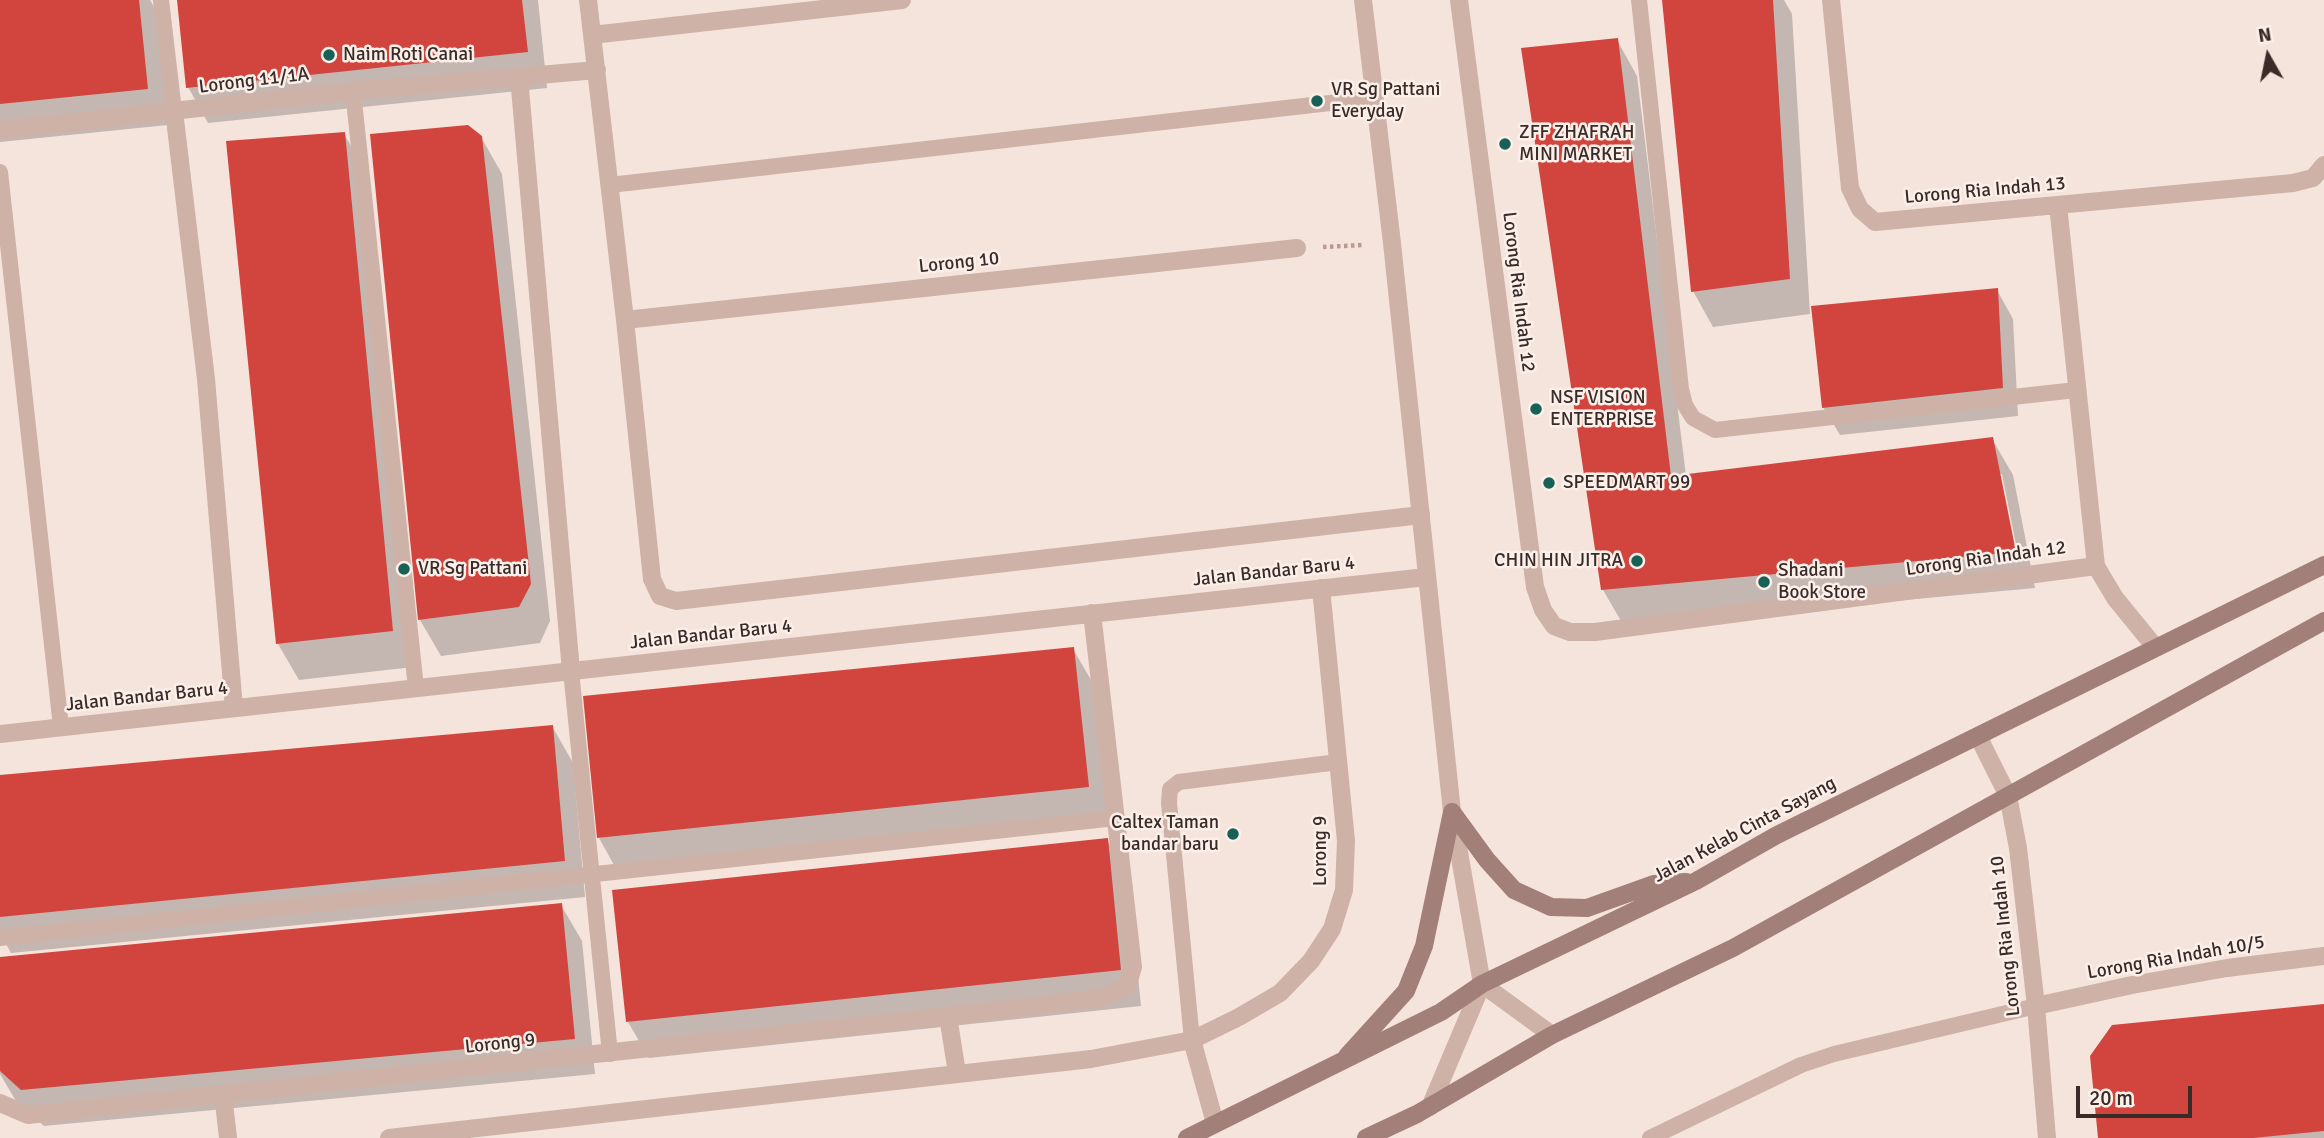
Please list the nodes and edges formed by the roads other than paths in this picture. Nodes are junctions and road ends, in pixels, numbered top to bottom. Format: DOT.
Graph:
graph roads {
  1 [pos="161,0"];
  2 [pos="588,0"];
  3 [pos="902,0"];
  4 [pos="1363,0"];
  5 [pos="1459,0"];
  6 [pos="1639,0"];
  7 [pos="1831,0"];
  8 [pos="592,35"];
  9 [pos="597,70"];
  10 [pos="519,77"];
  11 [pos="353,91"];
  12 [pos="1374,98"];
  13 [pos="174,111"];
  14 [pos="0,130"];
  15 [pos="2324,165"];
  16 [pos="0,173"];
  17 [pos="610,185"];
  18 [pos="2058,205"];
  19 [pos="1297,248"];
  20 [pos="625,320"];
  21 [pos="2077,390"];
  22 [pos="1420,515"];
  23 [pos="2324,565"];
  24 [pos="2096,566"];
  25 [pos="1426,577"];
  26 [pos="1321,588"];
  27 [pos="1092,613"];
  28 [pos="2324,621"];
  29 [pos="2155,647"];
  30 [pos="571,671"];
  31 [pos="416,688"];
  32 [pos="234,708"];
  33 [pos="61,727"];
  34 [pos="0,734"];
  35 [pos="1978,736"];
  36 [pos="1338,762"];
  37 [pos="2008,796"];
  38 [pos="1452,812"];
  39 [pos="1116,818"];
  40 [pos="592,874"];
  41 [pos="1696,881"];
  42 [pos="0,938"];
  43 [pos="2324,956"];
  44 [pos="1482,984"];
  45 [pos="2036,1006"];
  46 [pos="948,1016"];
  47 [pos="1552,1035"];
  48 [pos="1192,1040"];
  49 [pos="610,1054"];
  50 [pos="1340,1064"];
  51 [pos="957,1073"];
  52 [pos="223,1094"];
  53 [pos="0,1103"];
  54 [pos="1430,1107"];
  55 [pos="1215,1123"];
  56 [pos="228,1138"];
  57 [pos="389,1138"];
  58 [pos="1188,1138"];
  59 [pos="1366,1138"];
  60 [pos="1650,1138"];
  61 [pos="2047,1138"];
  1 -- 13 [label="lane"];
  2 -- 8 [label="street"];
  3 -- 8 [label="street"];
  4 -- 12 [label="street"];
  5 -- 24 [label="street, Lorong Ria Indah 12"];
  6 -- 21 [label="lane"];
  7 -- 18 [label="street, Lorong Ria Indah 13"];
  8 -- 9 [label="street"];
  9 -- 10 [label="street, Lorong 11/1A"];
  9 -- 17 [label="street"];
  10 -- 11 [label="street, Lorong 11/1A"];
  10 -- 30 [label="street"];
  11 -- 13 [label="street, Lorong 11/1A"];
  11 -- 31 [label="lane"];
  12 -- 17 [label="lane"];
  12 -- 22 [label="street"];
  13 -- 14 [label="street, Lorong 11/1A"];
  13 -- 32 [label="street"];
  15 -- 18 [label="street, Lorong Ria Indah 13"];
  16 -- 33 [label="lane"];
  17 -- 20 [label="street"];
  18 -- 21 [label="street"];
  19 -- 20 [label="street, Lorong 10"];
  20 -- 22 [label="street, Jalan Bandar Baru 4"];
  21 -- 24 [label="street"];
  22 -- 25 [label="street"];
  23 -- 29 [label="main road, Jalan Kelab Cinta Sayang"];
  24 -- 29 [label="street"];
  25 -- 26 [label="street, Jalan Bandar Baru 4"];
  25 -- 38 [label="street"];
  26 -- 27 [label="street, Jalan Bandar Baru 4"];
  26 -- 36 [label="street, Lorong 9"];
  27 -- 30 [label="street, Jalan Bandar Baru 4"];
  27 -- 39 [label="street"];
  28 -- 37 [label="main road"];
  29 -- 35 [label="main road, Jalan Kelab Cinta Sayang"];
  30 -- 31 [label="street, Jalan Bandar Baru 4"];
  30 -- 40 [label="lane"];
  31 -- 32 [label="street, Jalan Bandar Baru 4"];
  32 -- 33 [label="street, Jalan Bandar Baru 4"];
  33 -- 34 [label="street, Jalan Bandar Baru 4"];
  35 -- 37 [label="street, Lorong Ria Indah 10"];
  35 -- 41 [label="main road, Jalan Kelab Cinta Sayang"];
  36 -- 48 [label="street, Lorong 9"];
  36 -- 48 [label="lane"];
  37 -- 45 [label="street, Lorong Ria Indah 10"];
  37 -- 47 [label="main road"];
  38 -- 41 [label="main road"];
  38 -- 44 [label="street"];
  38 -- 50 [label="main road"];
  39 -- 40 [label="lane"];
  39 -- 46 [label="street, Lorong 9"];
  40 -- 42 [label="lane"];
  40 -- 49 [label="lane"];
  41 -- 44 [label="main road, Jalan Kelab Cinta Sayang"];
  43 -- 45 [label="street, Lorong Ria Indah 10/5"];
  44 -- 47 [label="street"];
  44 -- 50 [label="main road, Jalan Kelab Cinta Sayang"];
  44 -- 54 [label="street"];
  45 -- 60 [label="lane"];
  45 -- 61 [label="street, Lorong Ria Indah 10"];
  46 -- 49 [label="street, Lorong 9"];
  46 -- 51 [label="street"];
  47 -- 54 [label="main road"];
  48 -- 51 [label="street, Lorong 9"];
  48 -- 55 [label="street"];
  49 -- 52 [label="street, Lorong 9"];
  50 -- 55 [label="main road, Jalan Kelab Cinta Sayang"];
  51 -- 57 [label="street, Lorong 9"];
  52 -- 53 [label="street, Lorong 9"];
  52 -- 56 [label="street"];
  54 -- 59 [label="main road"];
  55 -- 58 [label="main road, Jalan Kelab Cinta Sayang"];
}
